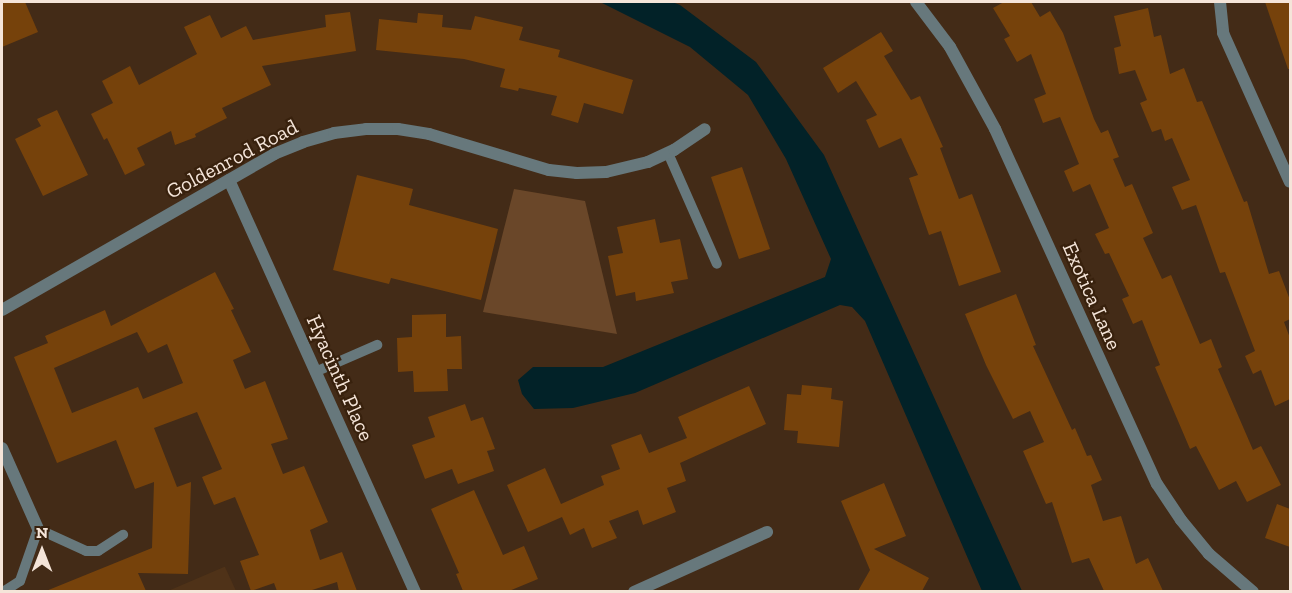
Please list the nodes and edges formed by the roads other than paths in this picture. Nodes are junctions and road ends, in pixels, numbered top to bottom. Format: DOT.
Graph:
graph roads {
  1 [pos="916,2"];
  2 [pos="1220,2"];
  3 [pos="705,129"];
  4 [pos="668,153"];
  5 [pos="229,180"];
  6 [pos="1290,182"];
  7 [pos="717,264"];
  8 [pos="2,310"];
  9 [pos="377,345"];
  10 [pos="315,372"];
  11 [pos="2,448"];
  12 [pos="38,529"];
  13 [pos="766,532"];
  14 [pos="123,535"];
  15 [pos="3,591"];
  16 [pos="415,591"];
  17 [pos="634,591"];
  18 [pos="1253,591"];
  1 -- 18 [label="street, Exotica Lane"];
  2 -- 6 [label="street"];
  3 -- 4 [label="street, Goldenrod Road"];
  4 -- 5 [label="street, Goldenrod Road"];
  4 -- 7 [label="lane"];
  5 -- 8 [label="street, Goldenrod Road"];
  5 -- 10 [label="street, Hyacinth Place"];
  9 -- 10 [label="lane"];
  10 -- 16 [label="street, Hyacinth Place"];
  11 -- 12 [label="street"];
  12 -- 14 [label="lane"];
  12 -- 15 [label="lane"];
  13 -- 17 [label="street"];
}
